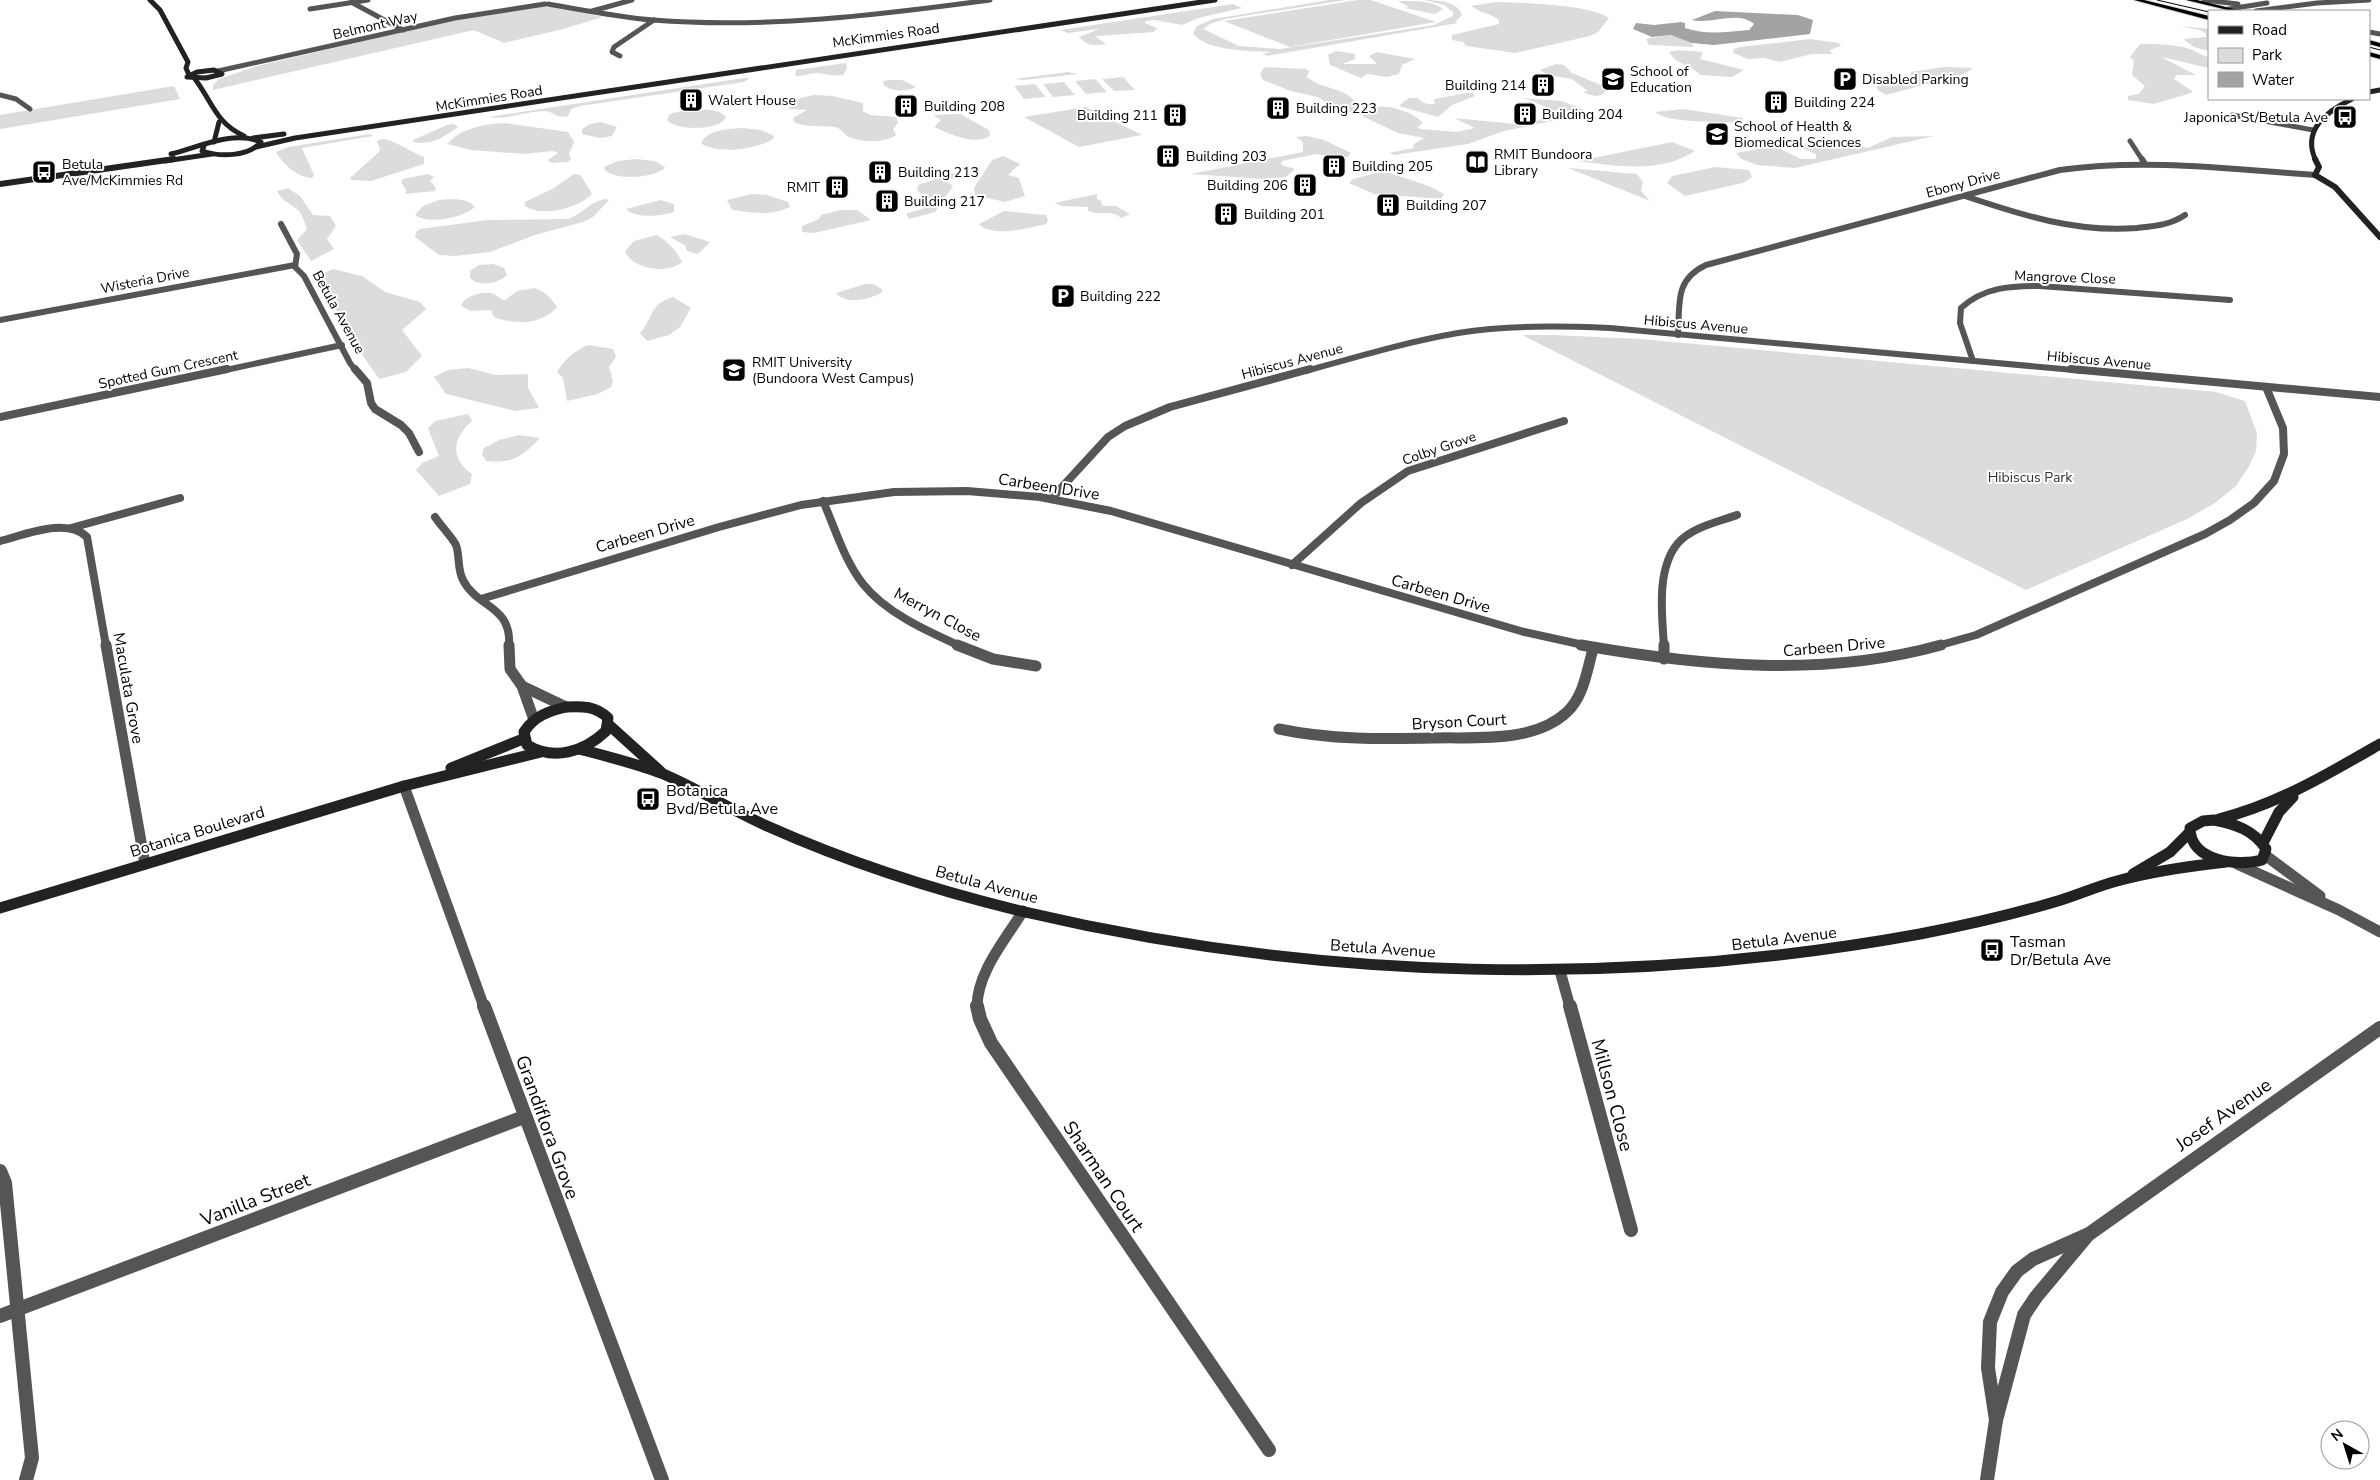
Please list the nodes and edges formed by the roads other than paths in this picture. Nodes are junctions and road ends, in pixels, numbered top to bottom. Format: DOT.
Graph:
graph roads {
  1 [pos="150,0"];
  2 [pos="368,0"];
  3 [pos="632,0"];
  4 [pos="990,0"];
  5 [pos="1215,0"];
  6 [pos="2137,0"];
  7 [pos="2189,0"];
  8 [pos="2204,0"];
  9 [pos="2362,0"];
  10 [pos="2369,0"];
  11 [pos="559,1"];
  12 [pos="978,1"];
  13 [pos="351,2"];
  14 [pos="542,2"];
  15 [pos="2273,2"];
  16 [pos="2250,5"];
  17 [pos="310,8"];
  18 [pos="570,8"];
  19 [pos="2229,9"];
  20 [pos="2286,9"];
  21 [pos="2224,10"];
  22 [pos="2234,10"];
  23 [pos="2271,10"];
  24 [pos="590,12"];
  25 [pos="2208,14"];
  26 [pos="2199,15"];
  27 [pos="2208,18"];
  28 [pos="654,20"];
  29 [pos="403,30"];
  30 [pos="620,56"];
  31 [pos="192,64"];
  32 [pos="208,70"];
  33 [pos="218,74"];
  34 [pos="189,75"];
  35 [pos="195,79"];
  36 [pos="2380,88"];
  37 [pos="203,90"];
  38 [pos="2370,92"];
  39 [pos="0,95"];
  40 [pos="2350,100"];
  41 [pos="30,109"];
  42 [pos="2232,115"];
  43 [pos="219,122"];
  44 [pos="356,129"];
  45 [pos="2313,130"];
  46 [pos="251,138"];
  47 [pos="2130,141"];
  48 [pos="214,142"];
  49 [pos="204,146"];
  50 [pos="256,147"];
  51 [pos="212,154"];
  52 [pos="132,164"];
  53 [pos="2145,164"];
  54 [pos="2315,175"];
  55 [pos="0,184"];
  56 [pos="1964,196"];
  57 [pos="2185,215"];
  58 [pos="281,224"];
  59 [pos="2380,237"];
  60 [pos="294,265"];
  61 [pos="2230,300"];
  62 [pos="0,320"];
  63 [pos="1678,335"];
  64 [pos="342,345"];
  65 [pos="1973,361"];
  66 [pos="2266,387"];
  67 [pos="2380,397"];
  68 [pos="0,417"];
  69 [pos="1564,421"];
  70 [pos="419,452"];
  71 [pos="180,498"];
  72 [pos="1051,499"];
  73 [pos="823,501"];
  74 [pos="1737,514"];
  75 [pos="436,517"];
  76 [pos="70,528"];
  77 [pos="0,541"];
  78 [pos="1292,565"];
  79 [pos="481,599"];
  80 [pos="1593,649"];
  81 [pos="1664,659"];
  82 [pos="1036,666"];
  83 [pos="522,686"];
  84 [pos="566,707"];
  85 [pos="534,720"];
  86 [pos="608,724"];
  87 [pos="1279,729"];
  88 [pos="524,739"];
  89 [pos="2380,744"];
  90 [pos="579,750"];
  91 [pos="541,752"];
  92 [pos="663,774"];
  93 [pos="404,786"];
  94 [pos="2296,792"];
  95 [pos="2214,820"];
  96 [pos="2188,833"];
  97 [pos="2263,843"];
  98 [pos="2266,855"];
  99 [pos="2232,863"];
  100 [pos="145,864"];
  101 [pos="2121,880"];
  102 [pos="0,908"];
  103 [pos="2339,910"];
  104 [pos="1023,911"];
  105 [pos="2380,932"];
  106 [pos="1560,971"];
  107 [pos="2380,1028"];
  108 [pos="524,1117"];
  109 [pos="0,1171"];
  110 [pos="1631,1230"];
  111 [pos="2089,1234"];
  112 [pos="18,1309"];
  113 [pos="0,1316"];
  114 [pos="1996,1420"];
  115 [pos="1269,1450"];
  116 [pos="26,1480"];
  117 [pos="662,1480"];
  118 [pos="1987,1480"];
  1 -- 31 [label="street"];
  2 -- 13 [label="street"];
  3 -- 24 [label="street"];
  4 -- 12 [label="street"];
  5 -- 44 [label="street, McKimmies Road"];
  6 -- 26 [label="highway"];
  7 -- 19 [label="highway"];
  8 -- 16 [label="street"];
  9 -- 10 [label="street"];
  9 -- 20 [label="street"];
  11 -- 14 [label="street"];
  11 -- 18 [label="street"];
  12 -- 28 [label="street"];
  13 -- 17 [label="street"];
  13 -- 29 [label="street"];
  14 -- 18 [label="street"];
  14 -- 29 [label="street, Belmont Way"];
  15 -- 16 [label="street"];
  16 -- 19 [label="street"];
  18 -- 24 [label="street"];
  19 -- 21 [label="highway"];
  19 -- 22 [label="highway"];
  20 -- 23 [label="street"];
  24 -- 28 [label="street"];
  25 -- 26 [label="highway"];
  26 -- 27 [label="highway"];
  28 -- 30 [label="street"];
  29 -- 33 [label="street, Belmont Way"];
  31 -- 32 [label="street"];
  31 -- 34 [label="street"];
  32 -- 33 [label="street"];
  32 -- 34 [label="street"];
  33 -- 35 [label="street"];
  33 -- 37 [label="street"];
  34 -- 35 [label="street"];
  35 -- 37 [label="street"];
  36 -- 38 [label="street"];
  37 -- 43 [label="street"];
  39 -- 41 [label="street"];
  40 -- 45 [label="street"];
  42 -- 45 [label="street"];
  43 -- 46 [label="street"];
  43 -- 48 [label="street"];
  44 -- 46 [label="street, McKimmies Road"];
  44 -- 50 [label="street, McKimmies Road"];
  45 -- 54 [label="street"];
  46 -- 48 [label="street, McKimmies Road"];
  46 -- 50 [label="street"];
  47 -- 53 [label="street"];
  48 -- 49 [label="street, McKimmies Road"];
  49 -- 51 [label="street"];
  49 -- 52 [label="street"];
  50 -- 51 [label="street, McKimmies Road"];
  51 -- 52 [label="street"];
  52 -- 55 [label="street"];
  53 -- 54 [label="street, Ebony Drive"];
  53 -- 56 [label="street, Ebony Drive"];
  54 -- 59 [label="street"];
  56 -- 57 [label="street"];
  56 -- 63 [label="street, Ebony Drive"];
  58 -- 60 [label="street, Betula Avenue"];
  60 -- 62 [label="street, Wisteria Drive"];
  60 -- 64 [label="street, Betula Avenue"];
  61 -- 65 [label="street, Mangrove Close"];
  63 -- 65 [label="street, Hibiscus Avenue"];
  63 -- 72 [label="street, Hibiscus Avenue"];
  64 -- 68 [label="street, Spotted Gum Crescent"];
  64 -- 70 [label="street, Betula Avenue"];
  65 -- 66 [label="street, Hibiscus Avenue"];
  66 -- 67 [label="street, Hibiscus Avenue"];
  66 -- 81 [label="street, Carbeen Drive"];
  69 -- 78 [label="street, Colby Grove"];
  71 -- 76 [label="street"];
  72 -- 73 [label="street, Carbeen Drive"];
  72 -- 78 [label="street, Carbeen Drive"];
  73 -- 79 [label="street, Carbeen Drive"];
  73 -- 82 [label="street, Merryn Close"];
  74 -- 81 [label="street"];
  75 -- 79 [label="street"];
  76 -- 77 [label="street"];
  76 -- 100 [label="street, Maculata Grove"];
  78 -- 80 [label="street, Carbeen Drive"];
  79 -- 83 [label="street"];
  80 -- 81 [label="street, Carbeen Drive"];
  80 -- 87 [label="street, Bryson Court"];
  83 -- 84 [label="street"];
  83 -- 85 [label="street"];
  84 -- 85 [label="street"];
  84 -- 86 [label="street, Betula Avenue"];
  85 -- 88 [label="street"];
  86 -- 90 [label="street"];
  86 -- 92 [label="street, Betula Avenue"];
  88 -- 91 [label="street"];
  88 -- 93 [label="street, Botanica Boulevard"];
  89 -- 94 [label="street"];
  90 -- 91 [label="street, Botanica Boulevard"];
  90 -- 92 [label="street, Betula Avenue"];
  91 -- 93 [label="street, Botanica Boulevard"];
  92 -- 104 [label="street, Betula Avenue"];
  93 -- 100 [label="street, Botanica Boulevard"];
  93 -- 108 [label="street, Grandiflora Grove"];
  94 -- 95 [label="street"];
  94 -- 97 [label="street"];
  95 -- 96 [label="street, Betula Avenue"];
  95 -- 97 [label="street"];
  96 -- 99 [label="street"];
  96 -- 101 [label="street, Betula Avenue"];
  97 -- 98 [label="street"];
  98 -- 99 [label="street, Betula Avenue"];
  98 -- 103 [label="street"];
  99 -- 101 [label="street, Betula Avenue"];
  99 -- 103 [label="street"];
  100 -- 102 [label="street, Botanica Boulevard"];
  101 -- 106 [label="street, Betula Avenue"];
  103 -- 105 [label="street"];
  104 -- 106 [label="street, Betula Avenue"];
  104 -- 115 [label="street, Sharman Court"];
  106 -- 110 [label="street, Millson Close"];
  107 -- 111 [label="street, Josef Avenue"];
  108 -- 112 [label="street, Vanilla Street"];
  108 -- 117 [label="street, Grandiflora Grove"];
  109 -- 112 [label="street"];
  111 -- 114 [label="street, Josef Avenue"];
  111 -- 114 [label="street, Josef Avenue"];
  112 -- 113 [label="street, Vanilla Street"];
  112 -- 116 [label="street"];
  114 -- 118 [label="street, Josef Avenue"];
}
